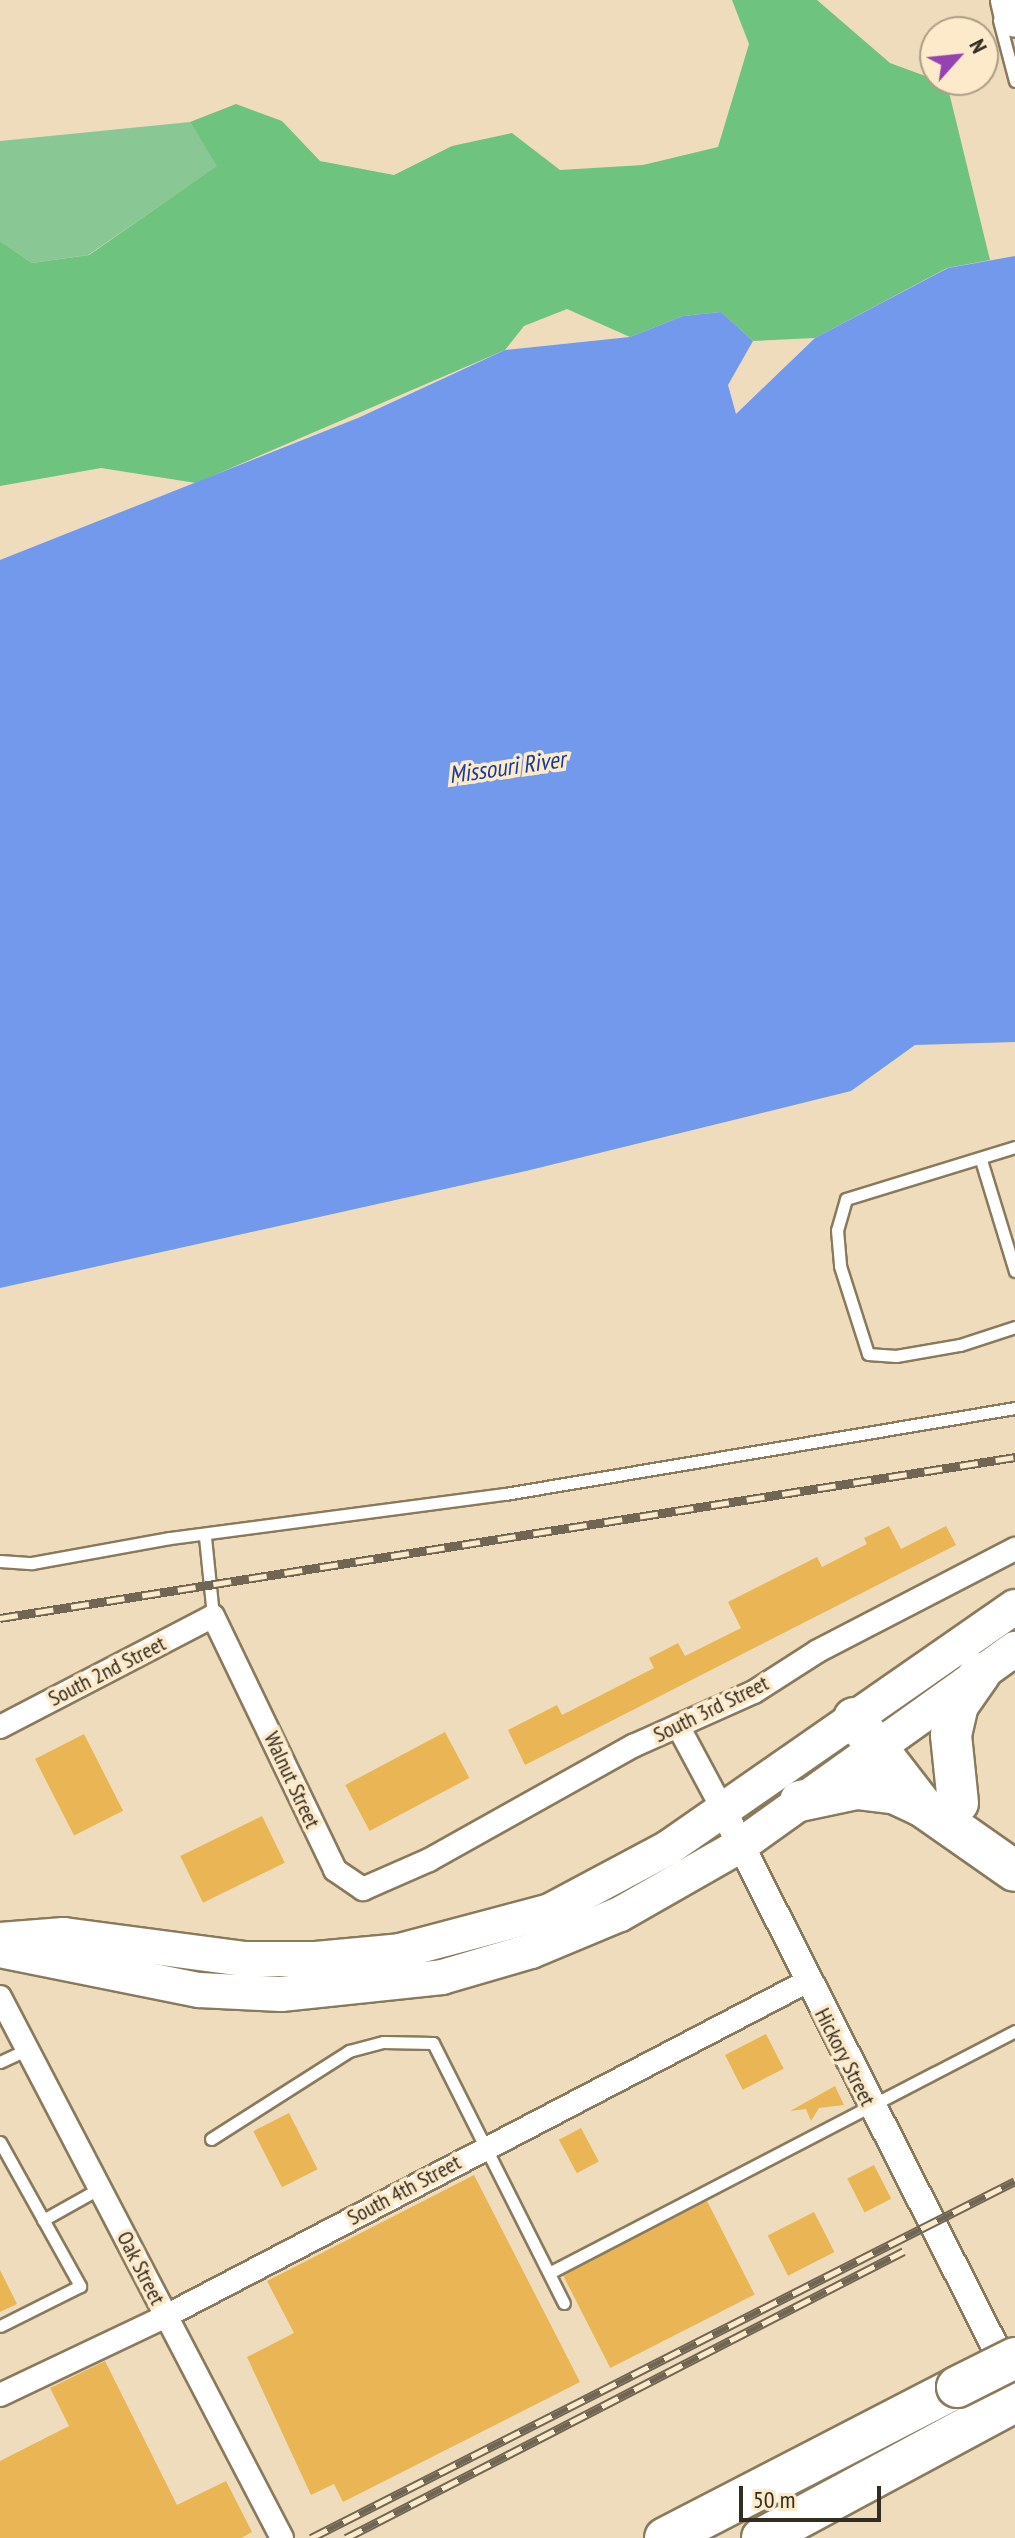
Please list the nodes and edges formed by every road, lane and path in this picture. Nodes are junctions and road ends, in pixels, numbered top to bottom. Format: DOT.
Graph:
graph roads {
  1 [pos="993,0"];
  2 [pos="1011,0"];
  3 [pos="1015,17"];
  4 [pos="1015,81"];
  5 [pos="1015,1147"];
  6 [pos="981,1160"];
  7 [pos="1015,1271"];
  8 [pos="1015,1327"];
  9 [pos="1015,1408"];
  10 [pos="205,1537"];
  11 [pos="1015,1549"];
  12 [pos="0,1561"];
  13 [pos="1015,1607"];
  14 [pos="213,1616"];
  15 [pos="1015,1649"];
  16 [pos="980,1673"];
  17 [pos="678,1726"];
  18 [pos="0,1727"];
  19 [pos="869,1735"];
  20 [pos="800,1801"];
  21 [pos="940,1804"];
  22 [pos="723,1810"];
  23 [pos="1015,1843"];
  24 [pos="741,1845"];
  25 [pos="408,1871"];
  26 [pos="1015,1871"];
  27 [pos="0,1940"];
  28 [pos="0,1950"];
  29 [pos="806,1982"];
  30 [pos="0,1997"];
  31 [pos="1015,2031"];
  32 [pos="28,2049"];
  33 [pos="0,2062"];
  34 [pos="870,2105"];
  35 [pos="211,2139"];
  36 [pos="0,2142"];
  37 [pos="483,2148"];
  38 [pos="100,2188"];
  39 [pos="43,2220"];
  40 [pos="549,2273"];
  41 [pos="564,2303"];
  42 [pos="166,2316"];
  43 [pos="0,2326"];
  44 [pos="1015,2358"];
  45 [pos="1015,2386"];
  46 [pos="0,2395"];
  47 [pos="1015,2402"];
  48 [pos="282,2538"];
  49 [pos="665,2538"];
  50 [pos="762,2538"];
  1 -- 4 [label="lane"];
  2 -- 3 [label="highway"];
  5 -- 6 [label="lane"];
  6 -- 7 [label="lane"];
  6 -- 8 [label="lane"];
  9 -- 10 [label="lane"];
  10 -- 12 [label="lane"];
  10 -- 14 [label="lane"];
  11 -- 17 [label="street, South 3rd Street"];
  13 -- 19 [label="main road"];
  14 -- 18 [label="street, South 2nd Street"];
  14 -- 25 [label="street, Walnut Street"];
  15 -- 16 [label="main road"];
  16 -- 19 [label="main road"];
  16 -- 21 [label="highway"];
  17 -- 22 [label="street, Hickory Street"];
  17 -- 25 [label="street, South 3rd Street"];
  19 -- 20 [label="main road"];
  19 -- 21 [label="highway"];
  19 -- 22 [label="main road"];
  20 -- 21 [label="highway"];
  20 -- 24 [label="main road"];
  21 -- 23 [label="highway"];
  21 -- 26 [label="highway"];
  22 -- 24 [label="street, Hickory Street"];
  22 -- 27 [label="main road"];
  24 -- 28 [label="main road"];
  24 -- 29 [label="street, Hickory Street"];
  29 -- 34 [label="street, Hickory Street"];
  29 -- 37 [label="street, South 4th Street"];
  30 -- 32 [label="street, Oak Street"];
  31 -- 34 [label="lane"];
  32 -- 33 [label="lane"];
  32 -- 38 [label="street, Oak Street"];
  34 -- 40 [label="lane"];
  34 -- 45 [label="street, Hickory Street"];
  35 -- 37 [label="lane"];
  36 -- 39 [label="lane"];
  37 -- 40 [label="lane"];
  37 -- 42 [label="street, South 4th Street"];
  38 -- 39 [label="lane"];
  38 -- 42 [label="street, Oak Street"];
  39 -- 43 [label="lane"];
  40 -- 41 [label="lane"];
  42 -- 46 [label="street, South 4th Street"];
  42 -- 48 [label="street, Oak Street"];
  44 -- 49 [label="highway, bridge"];
  47 -- 50 [label="highway"];
}
